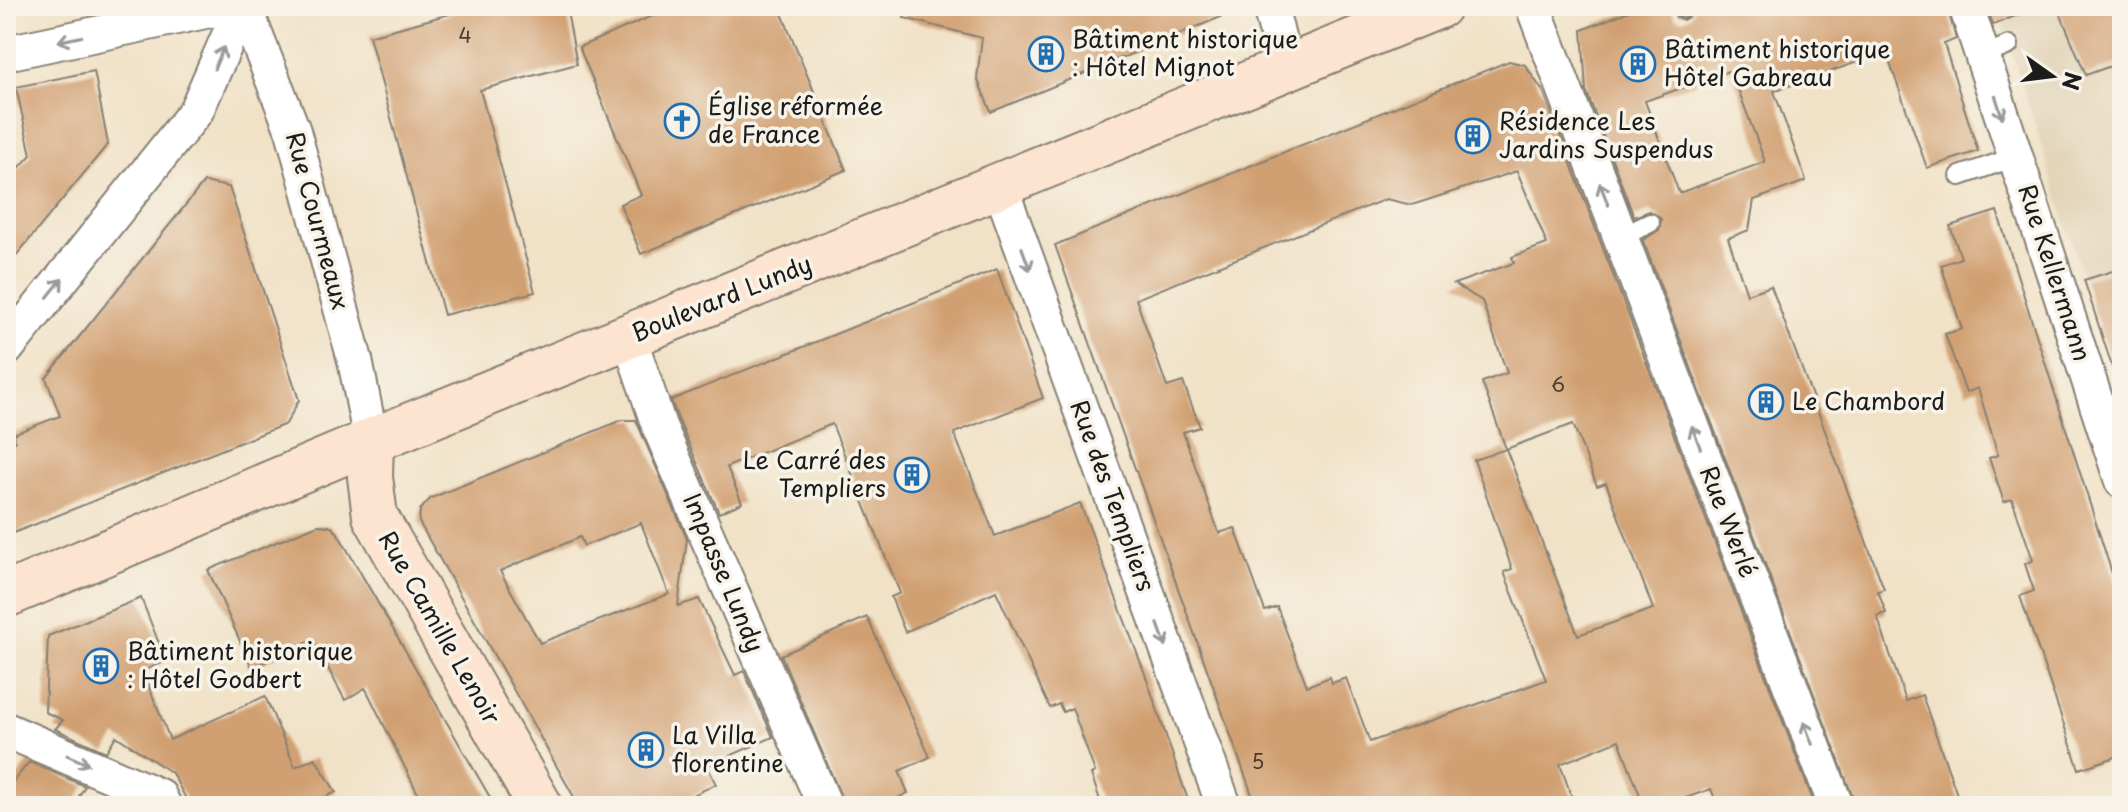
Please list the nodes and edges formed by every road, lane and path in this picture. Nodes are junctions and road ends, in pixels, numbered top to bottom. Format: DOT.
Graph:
graph roads {
  1 [pos="229,6"];
  2 [pos="243,6"];
  3 [pos="1270,6"];
  4 [pos="1439,6"];
  5 [pos="1533,6"];
  6 [pos="1966,6"];
  7 [pos="6,53"];
  8 [pos="1286,69"];
  9 [pos="2015,157"];
  10 [pos="1960,176"];
  11 [pos="1000,186"];
  12 [pos="629,337"];
  13 [pos="6,349"];
  14 [pos="371,441"];
  15 [pos="2122,481"];
  16 [pos="6,595"];
  17 [pos="6,730"];
  18 [pos="164,806"];
  19 [pos="540,806"];
  20 [pos="825,806"];
  21 [pos="1224,806"];
  22 [pos="1836,806"];
  1 -- 7 [label="street, one-way"];
  13 -- 2 [label="street, one-way"];
  2 -- 14 [label="street, Rue Courmeaux"];
  3 -- 8 [label="street"];
  4 -- 8 [label="main road, Boulevard Lundy"];
  22 -- 5 [label="street, Rue Werlé, one-way"];
  6 -- 9 [label="street, Rue Kellermann, one-way"];
  8 -- 11 [label="main road, Boulevard Lundy"];
  9 -- 10 [label="lane, Rue Kellermann"];
  9 -- 15 [label="street, Rue Kellermann"];
  11 -- 12 [label="main road, Boulevard Lundy"];
  11 -- 21 [label="street, Rue des Templiers, one-way"];
  12 -- 14 [label="main road, Boulevard Lundy"];
  12 -- 20 [label="street, Impasse Lundy"];
  14 -- 16 [label="main road, Boulevard Lundy"];
  14 -- 19 [label="main road, Rue Camille Lenoir"];
  17 -- 18 [label="street, one-way"];
}
